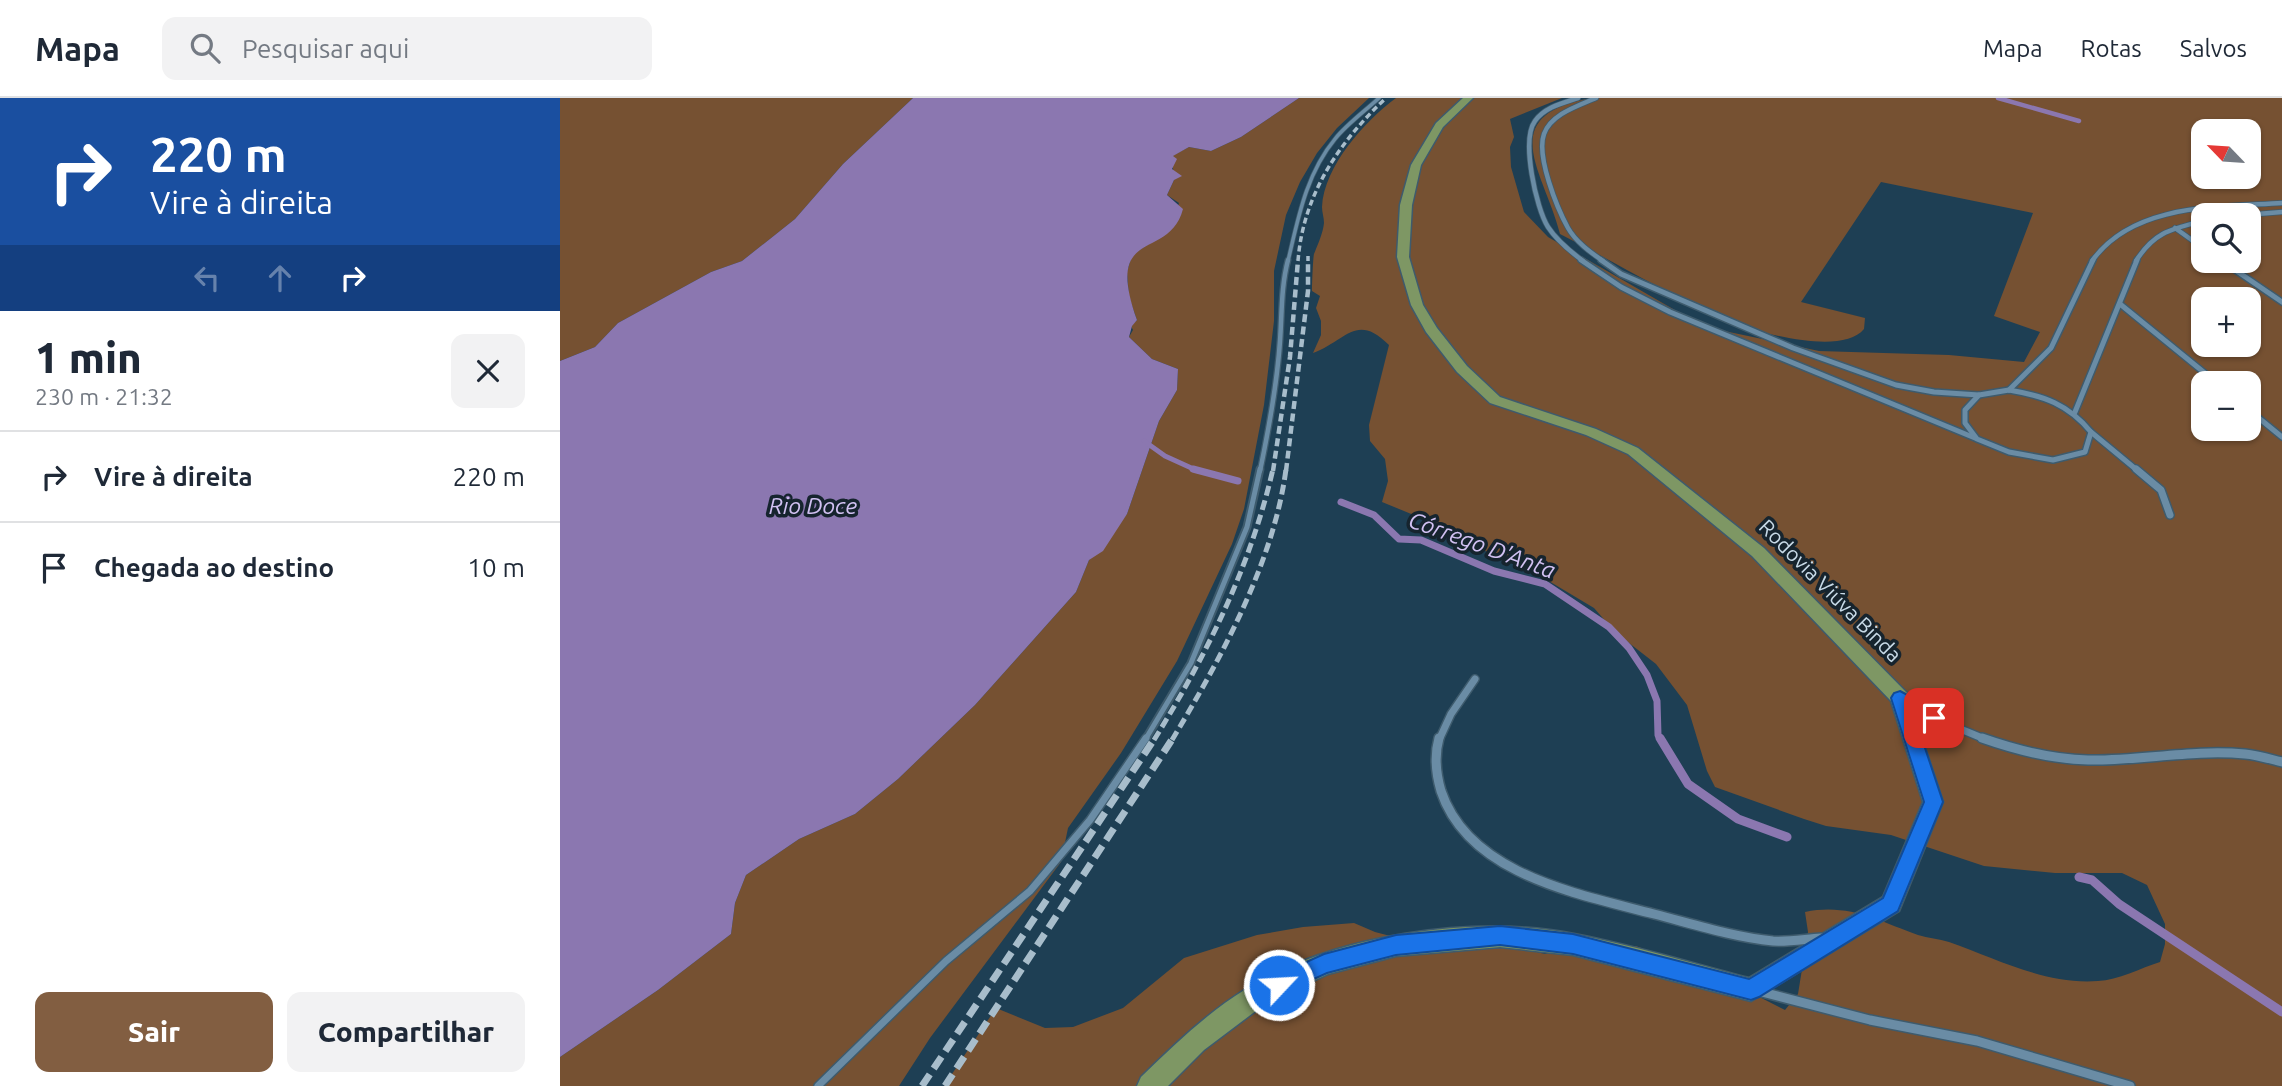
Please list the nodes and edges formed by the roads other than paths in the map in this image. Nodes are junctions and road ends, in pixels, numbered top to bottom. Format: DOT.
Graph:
graph roads {
  1 [pos="1379,98"];
  2 [pos="1468,98"];
  3 [pos="1578,98"];
  4 [pos="1596,98"];
  5 [pos="2282,203"];
  6 [pos="2282,212"];
  7 [pos="2261,214"];
  8 [pos="2191,224"];
  9 [pos="2175,228"];
  10 [pos="2191,239"];
  11 [pos="2240,273"];
  12 [pos="2282,302"];
  13 [pos="2120,304"];
  14 [pos="1742,327"];
  15 [pos="1731,338"];
  16 [pos="2202,371"];
  17 [pos="2009,390"];
  18 [pos="1979,395"];
  19 [pos="2075,412"];
  20 [pos="2261,420"];
  21 [pos="2091,432"];
  22 [pos="2282,437"];
  23 [pos="1977,439"];
  24 [pos="2170,515"];
  25 [pos="1475,679"];
  26 [pos="1900,698"];
  27 [pos="2282,762"];
  28 [pos="1836,937"];
  29 [pos="1751,990"];
  30 [pos="818,1086"];
  31 [pos="1150,1086"];
  32 [pos="2130,1086"];
  1 -- 30 [label="lane"];
  2 -- 26 [label="main road, Rodovia Viúva Binda"];
  3 -- 15 [label="street"];
  4 -- 14 [label="street"];
  5 -- 17 [label="street"];
  6 -- 7 [label="street"];
  8 -- 9 [label="street"];
  9 -- 10 [label="street"];
  9 -- 13 [label="street"];
  11 -- 12 [label="street"];
  13 -- 16 [label="street"];
  13 -- 19 [label="street"];
  14 -- 15 [label="street"];
  14 -- 18 [label="street"];
  15 -- 23 [label="street"];
  17 -- 18 [label="street"];
  17 -- 19 [label="street"];
  18 -- 23 [label="street"];
  19 -- 21 [label="street"];
  20 -- 22 [label="street"];
  21 -- 23 [label="street"];
  21 -- 24 [label="street"];
  25 -- 28 [label="street"];
  26 -- 27 [label="street"];
  26 -- 28 [label="main road, Rodovia Viúva Binda"];
  28 -- 29 [label="main road, Rodovia Viúva Binda"];
  29 -- 31 [label="main road"];
  29 -- 32 [label="street"];
}
